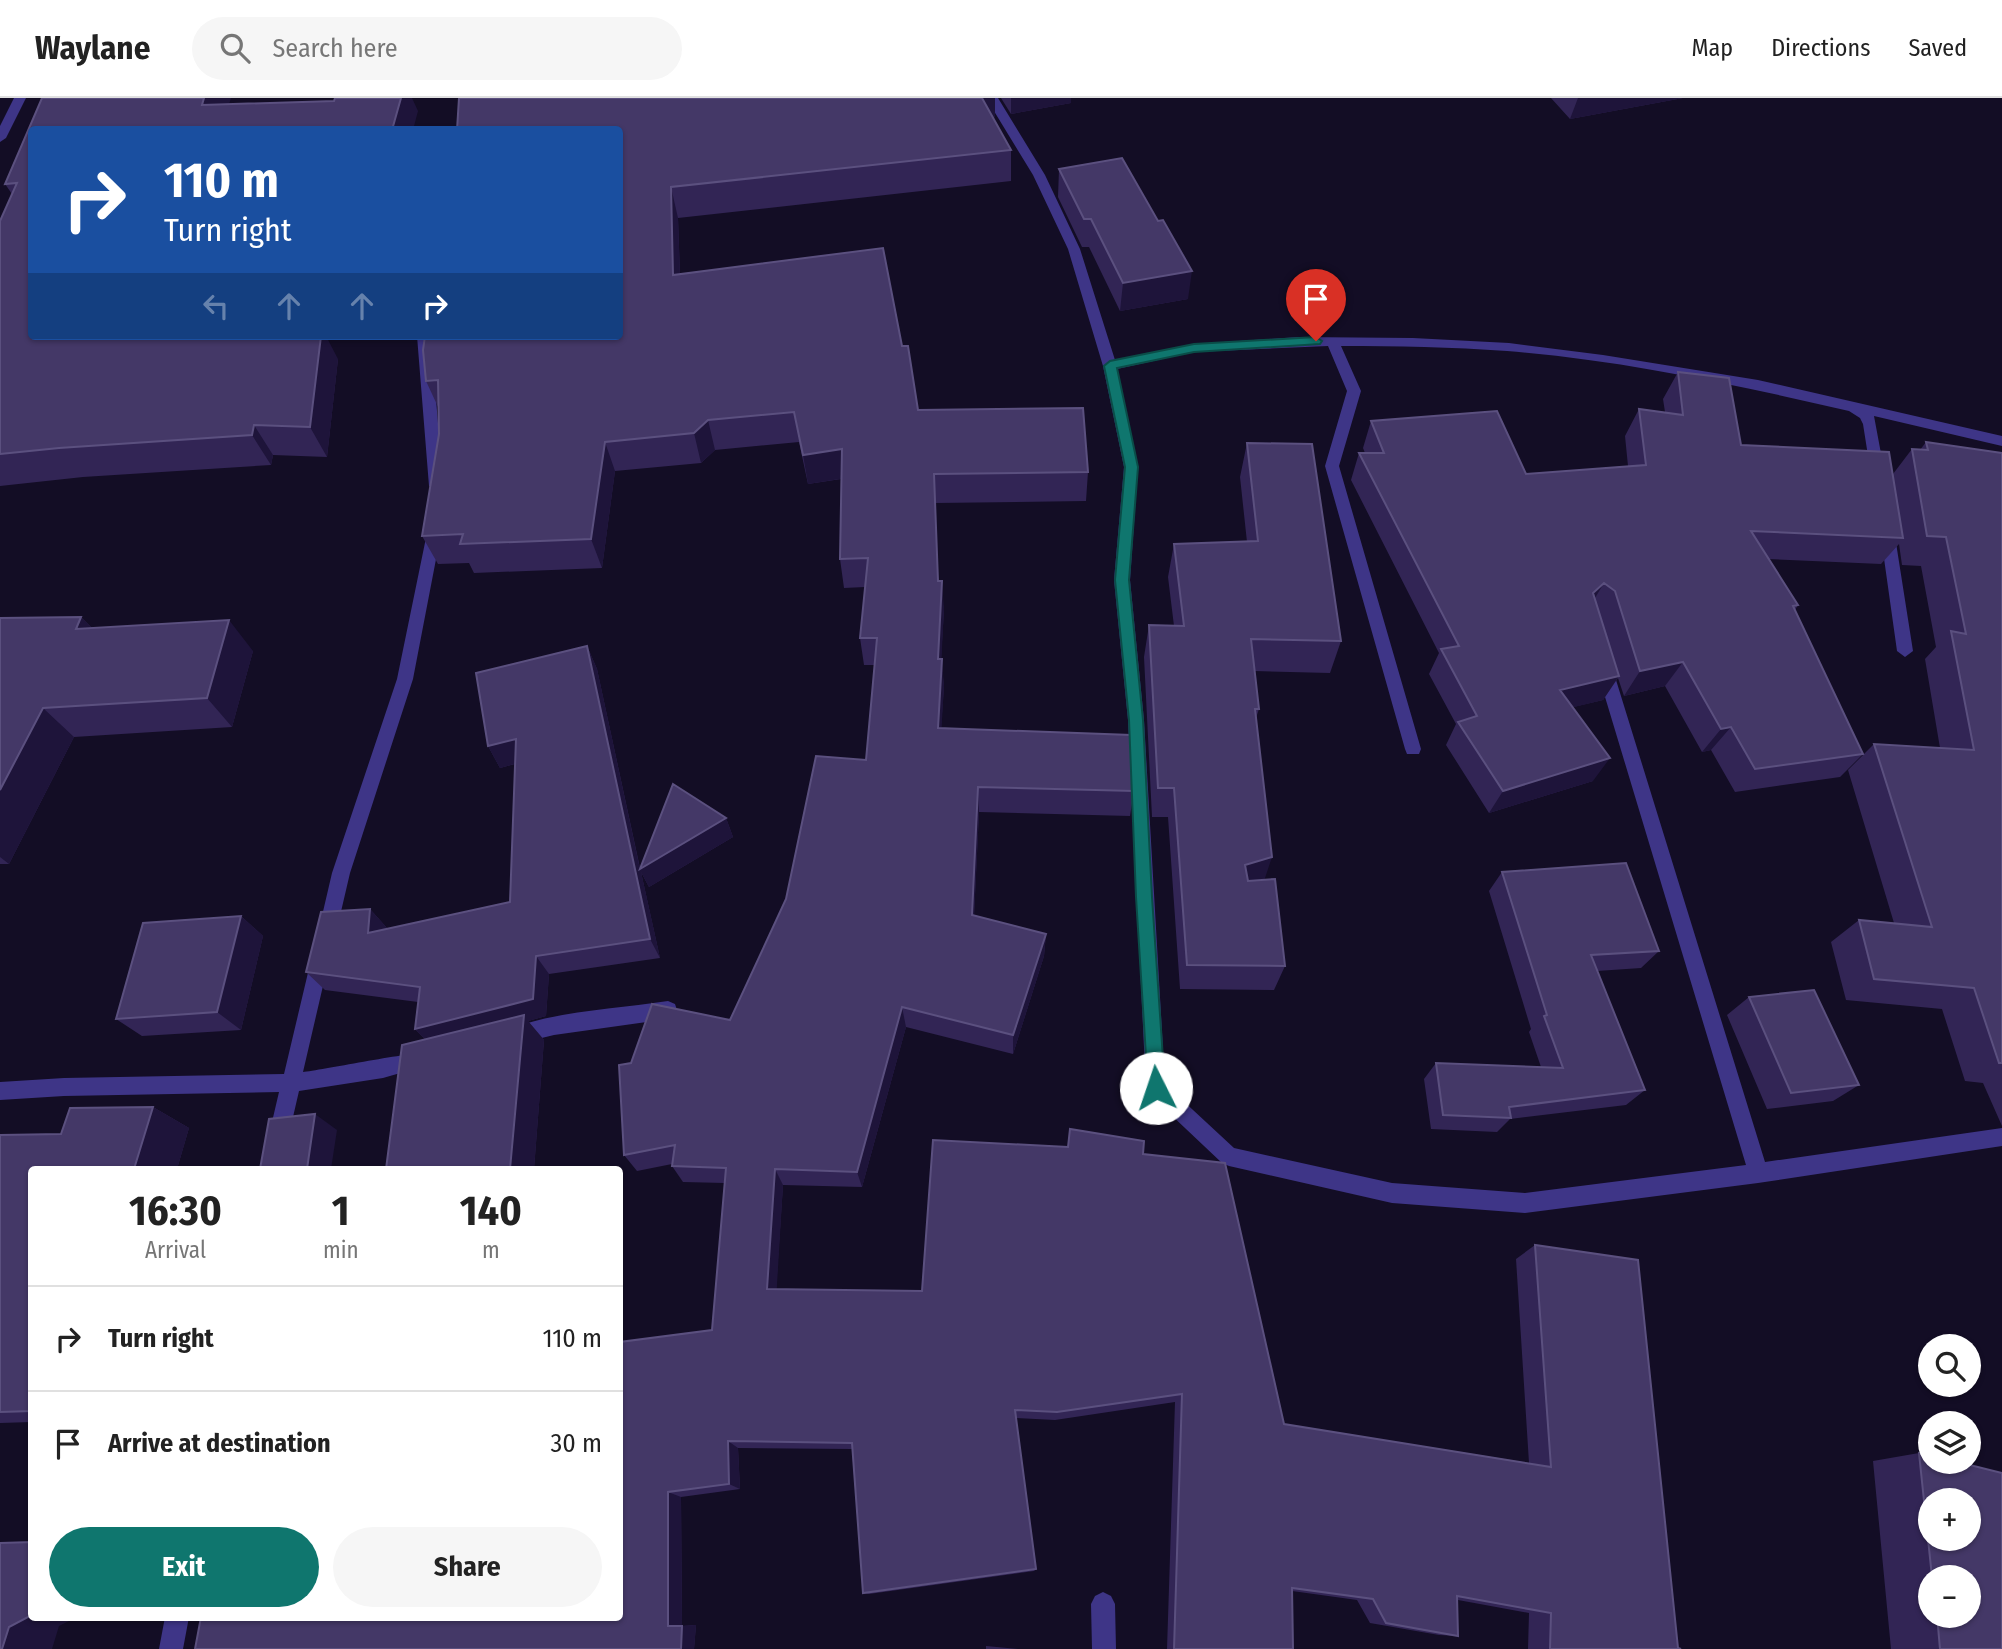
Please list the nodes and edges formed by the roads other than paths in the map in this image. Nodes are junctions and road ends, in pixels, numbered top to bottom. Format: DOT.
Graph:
graph roads {
  1 [pos="20,98"];
  2 [pos="992,98"];
  3 [pos="0,138"];
  4 [pos="424,340"];
  5 [pos="1334,341"];
  6 [pos="1110,366"];
  7 [pos="1852,407"];
  8 [pos="2002,441"];
  9 [pos="1880,491"];
  10 [pos="1885,517"];
  11 [pos="1597,643"];
  12 [pos="1905,651"];
  13 [pos="1413,749"];
  14 [pos="668,1010"];
  15 [pos="488,1042"];
  16 [pos="436,1056"];
  17 [pos="292,1083"];
  18 [pos="0,1091"];
  19 [pos="2002,1137"];
  20 [pos="272,1166"];
  21 [pos="1758,1173"];
  22 [pos="1103,1604"];
  23 [pos="176,1621"];
  24 [pos="171,1649"];
  25 [pos="1104,1649"];
  1 -- 3 [label="street"];
  2 -- 6 [label="street"];
  4 -- 17 [label="street"];
  5 -- 6 [label="street"];
  5 -- 7 [label="street"];
  5 -- 13 [label="street"];
  6 -- 21 [label="street"];
  7 -- 8 [label="street"];
  7 -- 9 [label="street"];
  10 -- 12 [label="street"];
  11 -- 21 [label="street"];
  14 -- 15 [label="street"];
  16 -- 17 [label="street"];
  17 -- 18 [label="street"];
  17 -- 20 [label="street"];
  19 -- 21 [label="street"];
  22 -- 25 [label="street"];
  23 -- 24 [label="street"];
}
